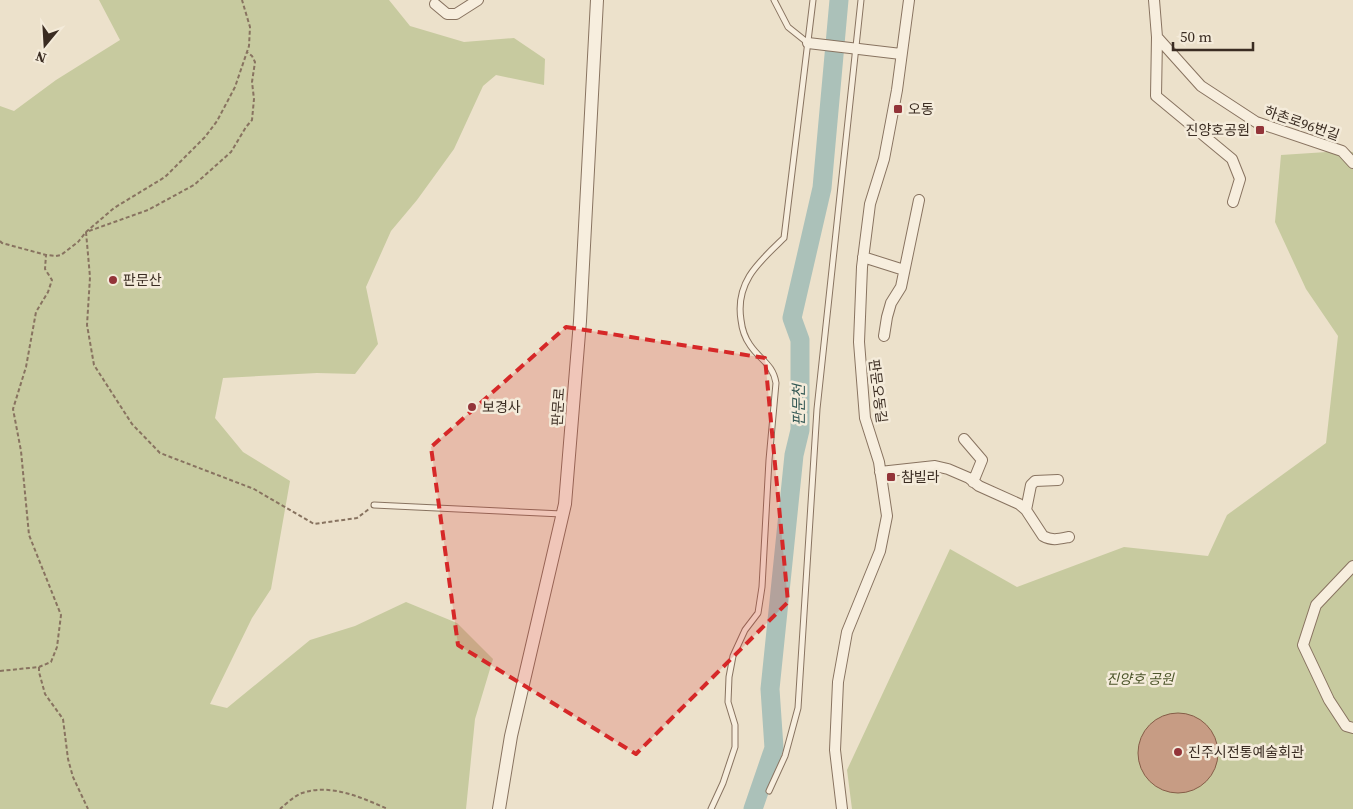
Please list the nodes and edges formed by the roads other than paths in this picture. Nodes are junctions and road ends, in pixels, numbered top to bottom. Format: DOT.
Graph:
graph roads {
  1 [pos="478,0"];
  2 [pos="596,0"];
  3 [pos="774,0"];
  4 [pos="813,0"];
  5 [pos="862,0"];
  6 [pos="909,0"];
  7 [pos="1154,0"];
  8 [pos="435,4"];
  9 [pos="1157,37"];
  10 [pos="808,43"];
  11 [pos="855,48"];
  12 [pos="902,54"];
  13 [pos="1353,163"];
  14 [pos="919,200"];
  15 [pos="1234,202"];
  16 [pos="863,258"];
  17 [pos="904,270"];
  18 [pos="884,336"];
  19 [pos="964,439"];
  20 [pos="880,472"];
  21 [pos="1058,480"];
  22 [pos="973,482"];
  23 [pos="374,505"];
  24 [pos="1026,510"];
  25 [pos="563,514"];
  26 [pos="1069,537"];
  27 [pos="1353,566"];
  28 [pos="1353,728"];
  29 [pos="769,791"];
  30 [pos="499,809"];
  31 [pos="711,809"];
  32 [pos="842,809"];
  1 -- 8 [label="street"];
  2 -- 25 [label="street, 판문로"];
  3 -- 10 [label="lane"];
  4 -- 10 [label="lane"];
  5 -- 11 [label="lane"];
  6 -- 12 [label="street, 판문오동길"];
  7 -- 9 [label="street"];
  9 -- 13 [label="street, 하촌로96번길"];
  9 -- 15 [label="street"];
  10 -- 11 [label="street"];
  10 -- 31 [label="lane"];
  11 -- 12 [label="street"];
  11 -- 29 [label="lane"];
  12 -- 16 [label="street, 판문오동길"];
  14 -- 17 [label="street"];
  16 -- 17 [label="street"];
  16 -- 20 [label="street, 판문오동길"];
  17 -- 18 [label="street"];
  19 -- 22 [label="street"];
  20 -- 22 [label="street"];
  20 -- 32 [label="street, 판문오동길"];
  21 -- 24 [label="street"];
  22 -- 24 [label="street"];
  23 -- 25 [label="lane"];
  24 -- 26 [label="street"];
  25 -- 30 [label="street, 판문로"];
  27 -- 28 [label="street"];
}
